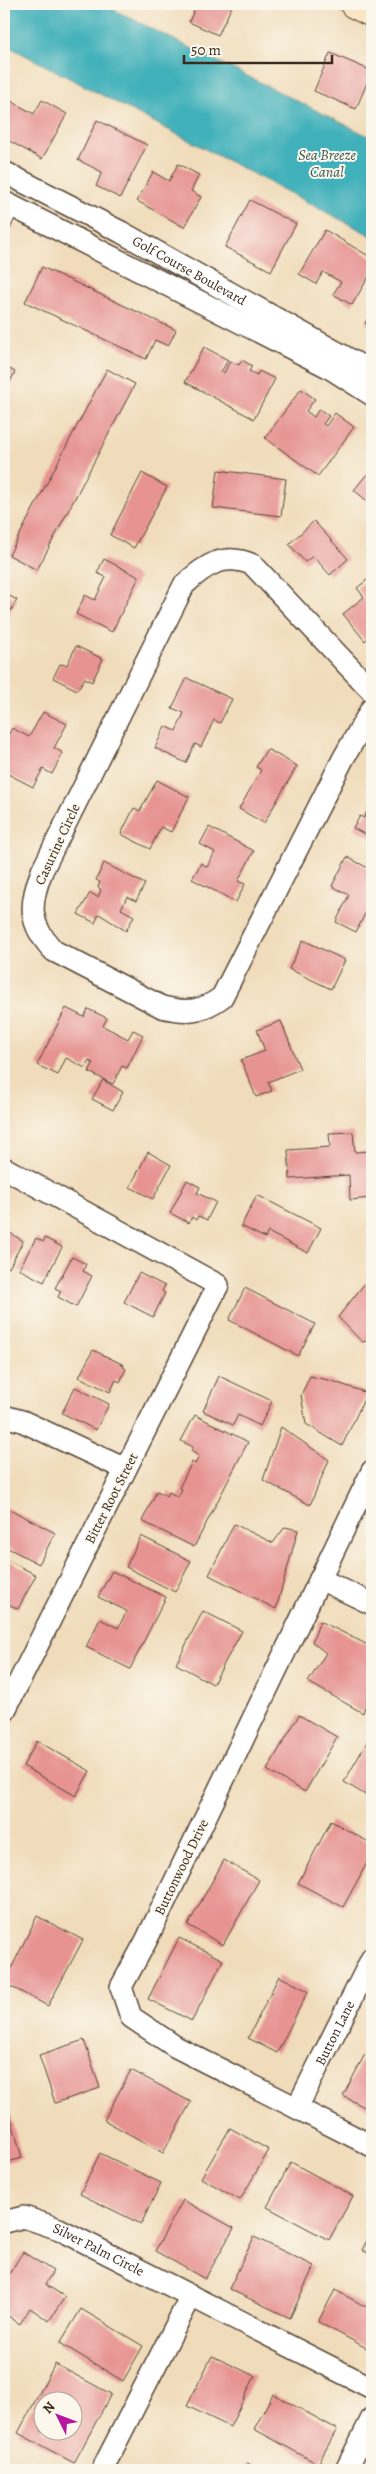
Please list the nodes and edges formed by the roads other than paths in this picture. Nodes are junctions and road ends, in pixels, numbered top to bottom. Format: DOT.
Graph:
graph roads {
  1 [pos="354,4"];
  2 [pos="372,13"];
  3 [pos="4,172"];
  4 [pos="9,205"];
  5 [pos="4,229"];
  6 [pos="372,372"];
  7 [pos="372,395"];
  8 [pos="372,691"];
  9 [pos="372,708"];
  10 [pos="4,1168"];
  11 [pos="4,1416"];
  12 [pos="125,1469"];
  13 [pos="372,1471"];
  14 [pos="320,1580"];
  15 [pos="372,1604"];
  16 [pos="4,1712"];
  17 [pos="372,1958"];
  18 [pos="297,2108"];
  19 [pos="372,2146"];
  20 [pos="4,2222"];
  21 [pos="191,2296"];
  22 [pos="372,2388"];
  23 [pos="372,2418"];
  24 [pos="102,2470"];
  25 [pos="346,2470"];
  1 -- 2 [label="main road"];
  3 -- 6 [label="street, Golf Course Boulevard"];
  4 -- 5 [label="lane"];
  4 -- 7 [label="street, Golf Course Boulevard"];
  8 -- 9 [label="street, Casurine Circle"];
  10 -- 12 [label="street, Bitter Root Street"];
  11 -- 12 [label="street"];
  12 -- 16 [label="street, Bitter Root Street"];
  13 -- 14 [label="street, Buttonwood Drive"];
  14 -- 15 [label="street"];
  14 -- 18 [label="street, Buttonwood Drive"];
  17 -- 18 [label="street, Button Lane"];
  18 -- 19 [label="street, Buttonwood Drive"];
  20 -- 21 [label="street, Silver Palm Circle"];
  21 -- 22 [label="street, Silver Palm Circle"];
  21 -- 24 [label="street"];
  23 -- 25 [label="street"];
}
